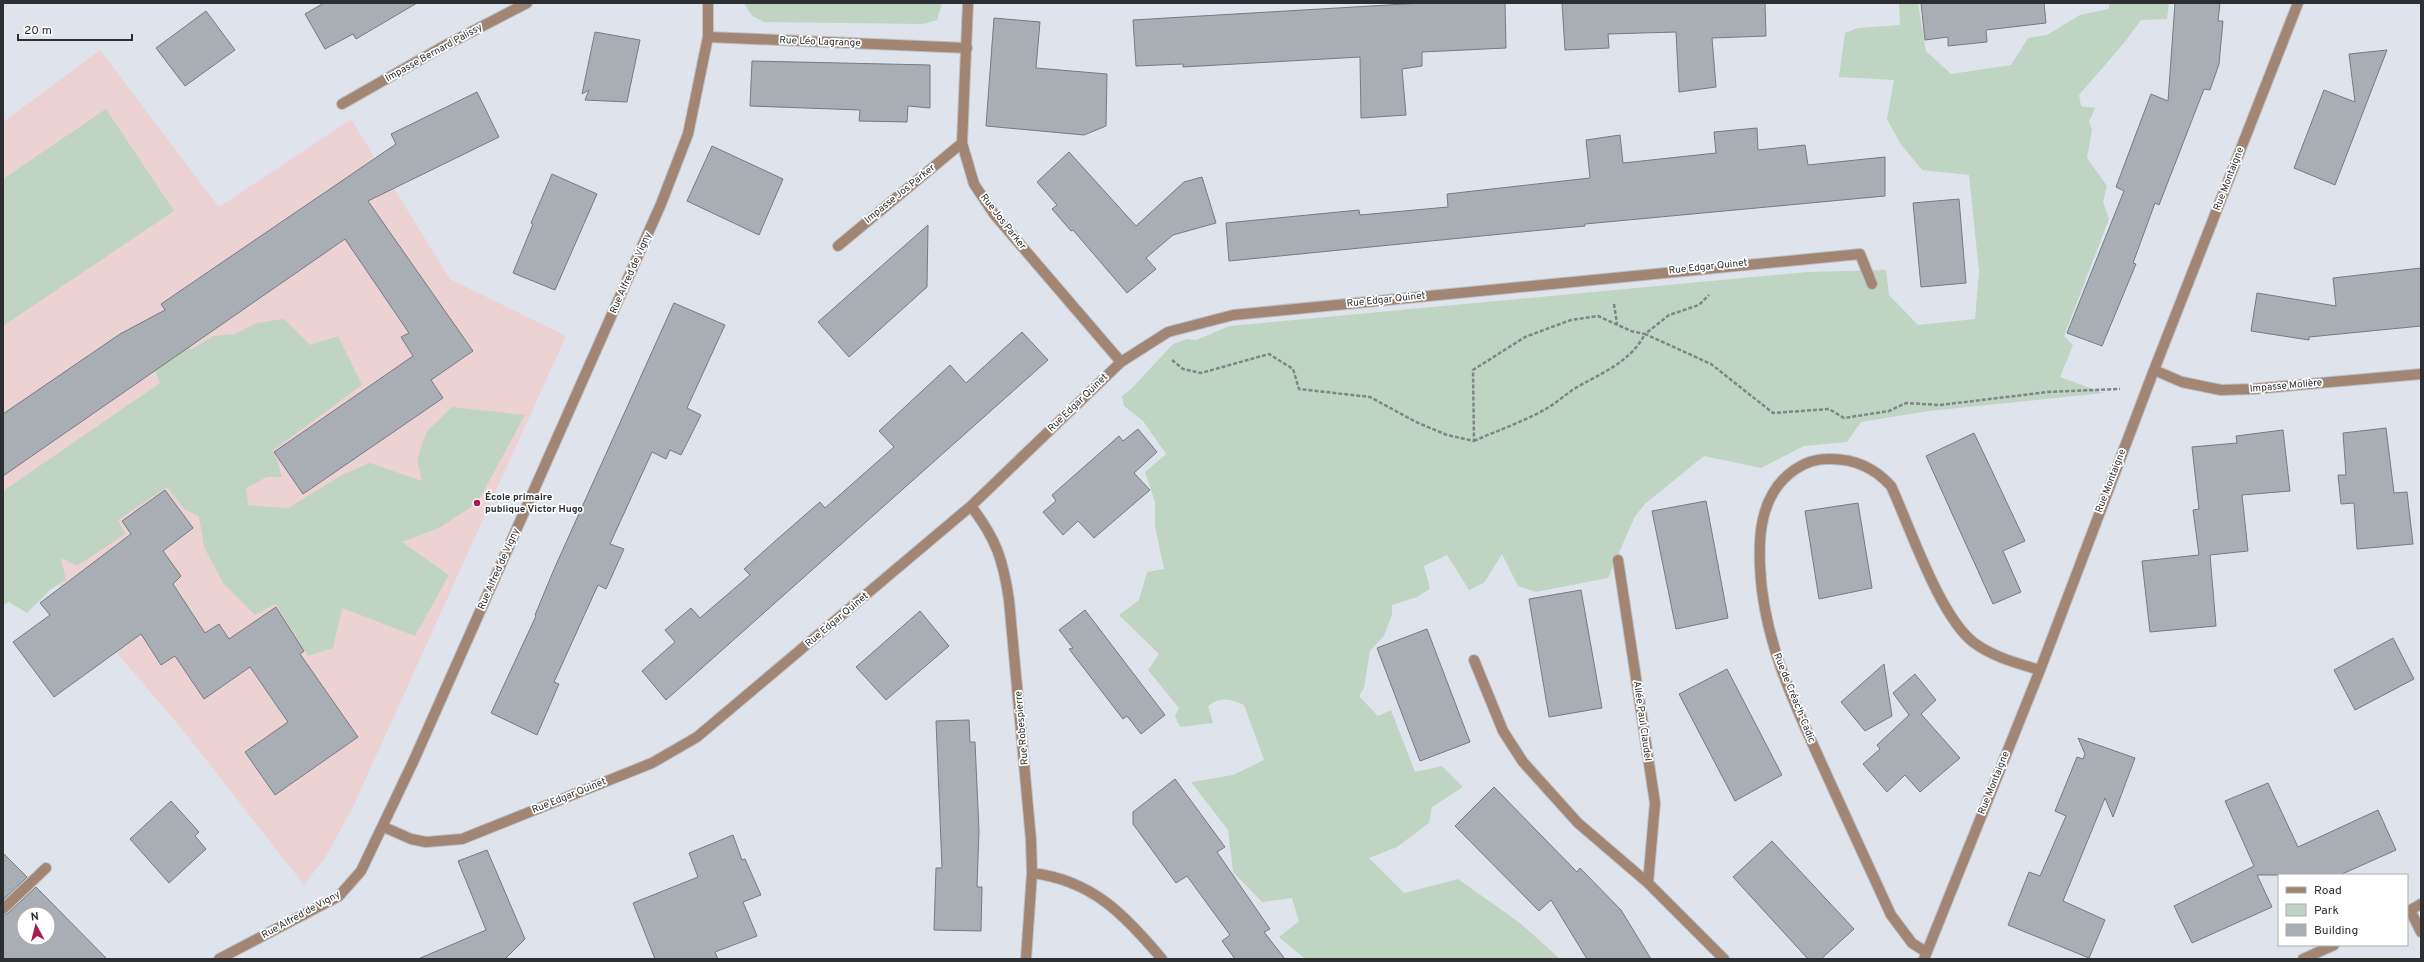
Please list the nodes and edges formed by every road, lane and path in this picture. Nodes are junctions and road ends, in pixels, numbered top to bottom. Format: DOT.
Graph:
graph roads {
  1 [pos="527,3"];
  2 [pos="708,3"];
  3 [pos="968,3"];
  4 [pos="2298,3"];
  5 [pos="708,37"];
  6 [pos="967,48"];
  7 [pos="342,104"];
  8 [pos="962,143"];
  9 [pos="838,246"];
  10 [pos="1738,264"];
  11 [pos="1872,284"];
  12 [pos="1645,334"];
  13 [pos="1152,341"];
  14 [pos="1121,362"];
  15 [pos="2154,370"];
  16 [pos="2421,374"];
  17 [pos="2144,396"];
  18 [pos="1474,441"];
  19 [pos="970,506"];
  20 [pos="1618,560"];
  21 [pos="1474,660"];
  22 [pos="2040,670"];
  23 [pos="384,827"];
  24 [pos="46,868"];
  25 [pos="1032,873"];
  26 [pos="1648,883"];
  27 [pos="2421,904"];
  28 [pos="3,909"];
  29 [pos="2409,911"];
  30 [pos="2421,932"];
  31 [pos="2332,946"];
  32 [pos="237,950"];
  33 [pos="1925,956"];
  34 [pos="219,959"];
  35 [pos="243,959"];
  36 [pos="1026,959"];
  37 [pos="1162,959"];
  38 [pos="1724,959"];
  39 [pos="2303,959"];
  1 -- 7 [label="street, Impasse Bernard Palissy"];
  2 -- 5 [label="street"];
  3 -- 6 [label="street, Rue Jos Parker"];
  4 -- 15 [label="street, Rue Montaigne"];
  5 -- 6 [label="street, Rue Léo Lagrange"];
  5 -- 23 [label="street, Rue Alfred de Vigny"];
  6 -- 8 [label="street, Rue Jos Parker"];
  8 -- 9 [label="street, Impasse Jos Parker"];
  8 -- 14 [label="street, Rue Jos Parker"];
  10 -- 11 [label="street, Rue Edgar Quinet"];
  10 -- 12 [label="path"];
  10 -- 13 [label="street, Rue Edgar Quinet"];
  12 -- 17 [label="path"];
  12 -- 18 [label="path"];
  12 -- 18 [label="path"];
  13 -- 14 [label="street, Rue Edgar Quinet"];
  13 -- 18 [label="path"];
  14 -- 19 [label="street, Rue Edgar Quinet"];
  15 -- 16 [label="street, Impasse Molière"];
  15 -- 17 [label="street, Rue Montaigne"];
  17 -- 22 [label="street, Rue Montaigne"];
  19 -- 23 [label="street, Rue Edgar Quinet"];
  19 -- 25 [label="street, Rue Robespierre"];
  20 -- 26 [label="street, Allée Paul Claudel"];
  21 -- 26 [label="street"];
  22 -- 33 [label="street, Rue Montaigne"];
  22 -- 33 [label="street, Rue de Créac'h-Cadic"];
  23 -- 32 [label="street, Rue Alfred de Vigny"];
  24 -- 28 [label="street"];
  25 -- 36 [label="street, Rue Robespierre"];
  25 -- 37 [label="street"];
  26 -- 38 [label="street"];
  27 -- 29 [label="street"];
  29 -- 30 [label="street"];
  31 -- 39 [label="street"];
  32 -- 34 [label="street, Rue Alfred de Vigny"];
  32 -- 35 [label="street"];
}
